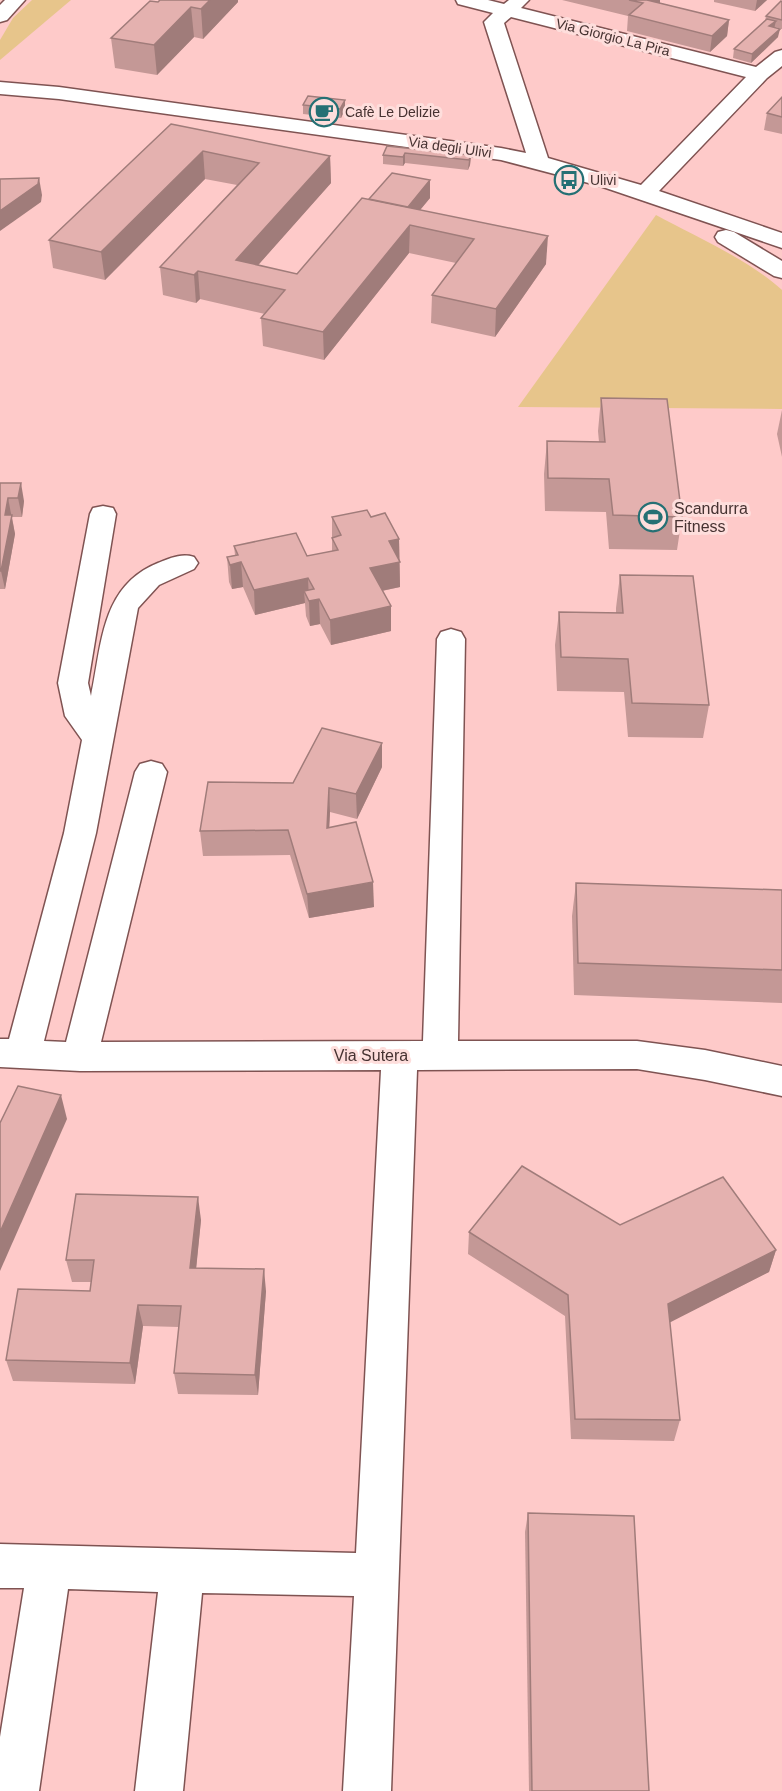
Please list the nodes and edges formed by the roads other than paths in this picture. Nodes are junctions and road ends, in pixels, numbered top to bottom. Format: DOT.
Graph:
graph roads {
  1 [pos="16,0"];
  2 [pos="465,0"];
  3 [pos="514,5"];
  4 [pos="0,16"];
  5 [pos="782,56"];
  6 [pos="760,74"];
  7 [pos="0,77"];
  8 [pos="0,88"];
  9 [pos="59,93"];
  10 [pos="539,162"];
  11 [pos="645,193"];
  12 [pos="674,204"];
  13 [pos="782,242"];
  14 [pos="782,271"];
  15 [pos="103,514"];
  16 [pos="184,563"];
  17 [pos="451,639"];
  18 [pos="97,739"];
  19 [pos="151,772"];
  20 [pos="12,1053"];
  21 [pos="400,1055"];
  22 [pos="440,1055"];
  23 [pos="80,1057"];
  24 [pos="741,1074"];
  25 [pos="782,1081"];
  26 [pos="782,1095"];
  27 [pos="0,1566"];
  28 [pos="49,1567"];
  29 [pos="182,1570"];
  30 [pos="378,1575"];
  31 [pos="15,1791"];
  32 [pos="159,1791"];
  33 [pos="367,1791"];
  1 -- 4 [label="street"];
  2 -- 3 [label="street, Via Giorgio La Pira"];
  3 -- 6 [label="street, Via Giorgio La Pira"];
  3 -- 10 [label="street"];
  5 -- 6 [label="street"];
  6 -- 11 [label="street"];
  7 -- 9 [label="street"];
  8 -- 9 [label="street"];
  9 -- 10 [label="street, Via degli Ulivi"];
  10 -- 11 [label="street, Via degli Ulivi"];
  11 -- 12 [label="street, Via degli Ulivi"];
  12 -- 13 [label="street"];
  12 -- 14 [label="street"];
  15 -- 18 [label="street"];
  16 -- 18 [label="street"];
  17 -- 22 [label="street"];
  18 -- 20 [label="street"];
  19 -- 23 [label="street"];
  20 -- 23 [label="street, Via Sutera"];
  21 -- 22 [label="street, Via Sutera"];
  21 -- 23 [label="street, Via Sutera"];
  21 -- 30 [label="street"];
  22 -- 24 [label="street, Via Sutera"];
  24 -- 25 [label="street"];
  24 -- 26 [label="street"];
  27 -- 28 [label="street"];
  28 -- 29 [label="street"];
  28 -- 31 [label="street"];
  29 -- 30 [label="street"];
  29 -- 32 [label="street"];
  30 -- 33 [label="street"];
}
